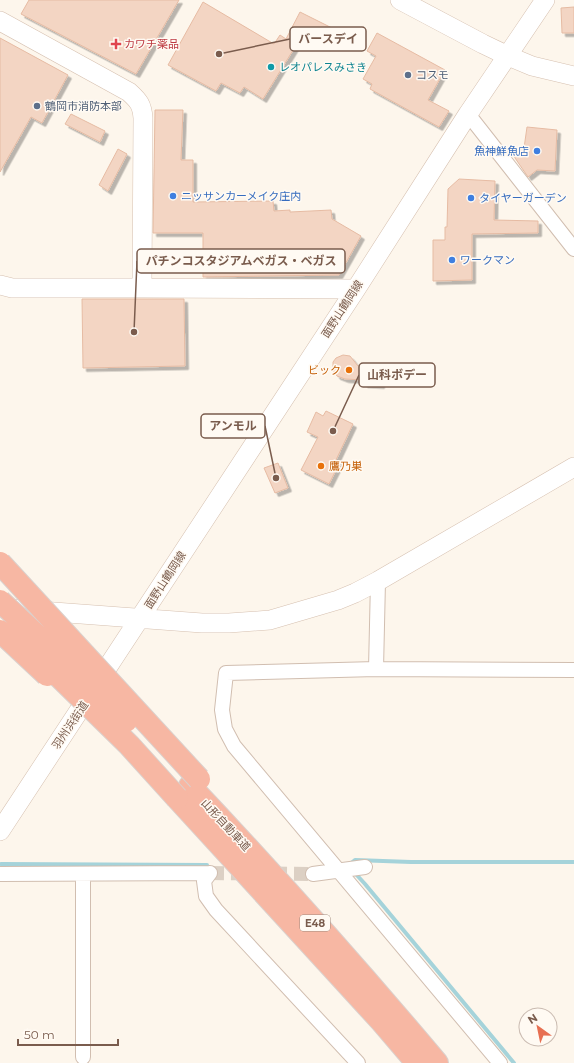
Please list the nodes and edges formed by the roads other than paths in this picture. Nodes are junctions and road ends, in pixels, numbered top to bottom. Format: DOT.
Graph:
graph roads {
  1 [pos="400,0"];
  2 [pos="545,0"];
  3 [pos="0,21"];
  4 [pos="508,56"];
  5 [pos="574,76"];
  6 [pos="468,114"];
  7 [pos="574,249"];
  8 [pos="0,285"];
  9 [pos="142,288"];
  10 [pos="356,288"];
  11 [pos="574,467"];
  12 [pos="0,563"];
  13 [pos="378,581"];
  14 [pos="0,600"];
  15 [pos="0,608"];
  16 [pos="140,618"];
  17 [pos="0,619"];
  18 [pos="0,631"];
  19 [pos="376,669"];
  20 [pos="574,670"];
  21 [pos="189,788"];
  22 [pos="0,831"];
  23 [pos="365,867"];
  24 [pos="338,870"];
  25 [pos="0,874"];
  26 [pos="83,874"];
  27 [pos="313,874"];
  28 [pos="84,1057"];
  29 [pos="358,1063"];
  30 [pos="417,1063"];
  31 [pos="437,1063"];
  32 [pos="500,1063"];
  1 -- 4 [label="street"];
  2 -- 4 [label="street, 面野山鶴岡線"];
  3 -- 9 [label="street"];
  4 -- 5 [label="street"];
  4 -- 6 [label="street, 面野山鶴岡線"];
  6 -- 7 [label="street"];
  6 -- 10 [label="street, 面野山鶴岡線"];
  8 -- 9 [label="street"];
  9 -- 10 [label="street"];
  10 -- 16 [label="street, 面野山鶴岡線"];
  11 -- 13 [label="street"];
  12 -- 21 [label="highway, bridge"];
  13 -- 16 [label="street"];
  13 -- 19 [label="street"];
  14 -- 21 [label="highway, 山形自動車道 / E48, bridge"];
  15 -- 16 [label="street"];
  16 -- 22 [label="street, 羽州浜街道"];
  17 -- 21 [label="highway, 山形自動車道 / E48, bridge"];
  18 -- 21 [label="highway, bridge"];
  19 -- 20 [label="street"];
  19 -- 24 [label="street"];
  21 -- 30 [label="highway, 山形自動車道 / E48"];
  21 -- 31 [label="highway, 山形自動車道 / E48"];
  23 -- 24 [label="street"];
  24 -- 27 [label="street"];
  24 -- 32 [label="street"];
  25 -- 26 [label="street"];
  26 -- 28 [label="street"];
  26 -- 29 [label="street"];
}
